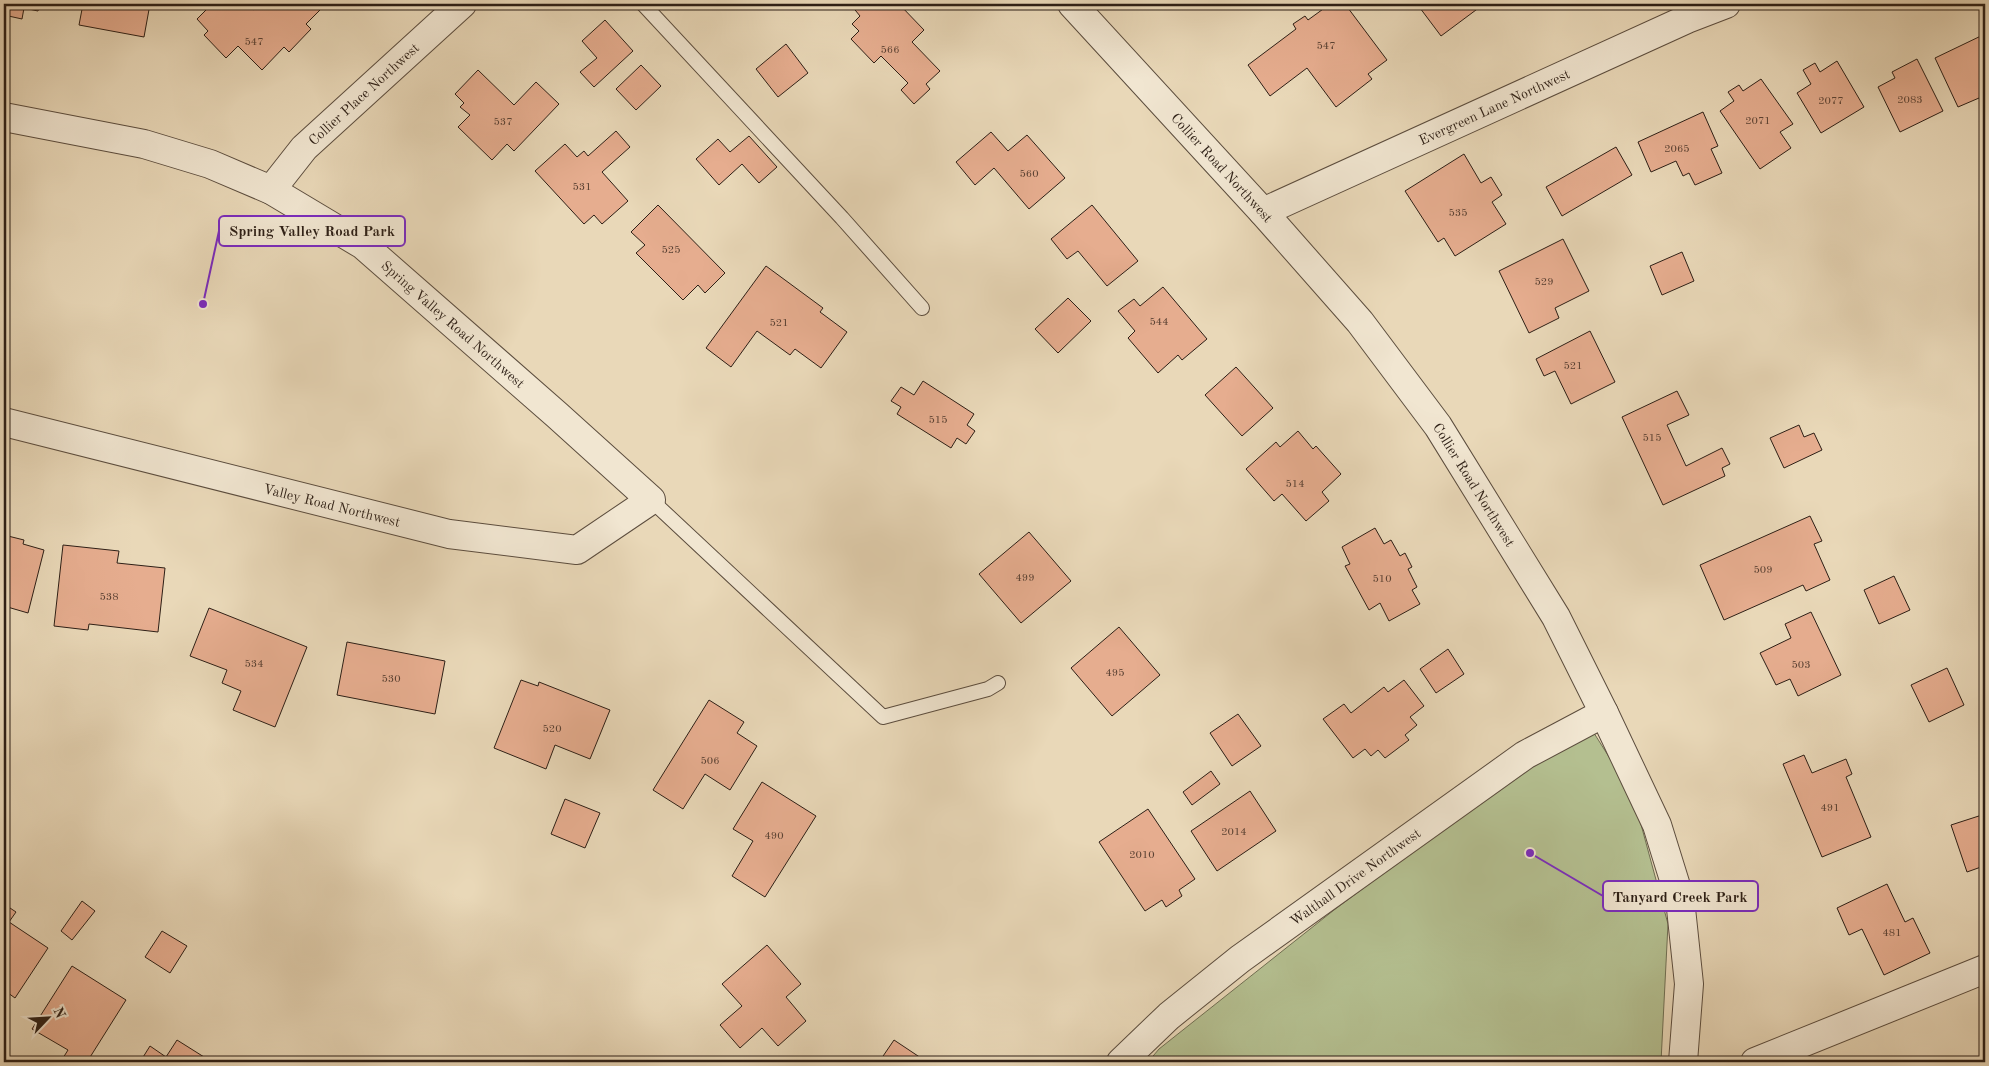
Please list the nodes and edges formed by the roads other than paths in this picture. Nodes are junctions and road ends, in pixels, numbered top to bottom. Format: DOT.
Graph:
graph roads {
  1 [pos="462,4"];
  2 [pos="644,4"];
  3 [pos="1072,4"];
  4 [pos="1726,4"];
  5 [pos="4,117"];
  6 [pos="271,190"];
  7 [pos="1262,212"];
  8 [pos="922,308"];
  9 [pos="4,422"];
  10 [pos="651,500"];
  11 [pos="998,683"];
  12 [pos="1604,713"];
  13 [pos="1985,969"];
  14 [pos="1121,1062"];
  15 [pos="1683,1062"];
  16 [pos="1755,1062"];
  1 -- 6 [label="street, Collier Place Northwest"];
  2 -- 8 [label="lane"];
  3 -- 7 [label="street, Collier Road Northwest"];
  4 -- 7 [label="street, Evergreen Lane Northwest"];
  5 -- 6 [label="street, Spring Valley Road Northwest"];
  6 -- 10 [label="street, Spring Valley Road Northwest"];
  7 -- 12 [label="street, Collier Road Northwest"];
  9 -- 10 [label="street, Valley Road Northwest"];
  10 -- 11 [label="lane"];
  12 -- 14 [label="street, Walthall Drive Northwest"];
  12 -- 15 [label="street, Collier Road Northwest"];
  13 -- 16 [label="street"];
}
